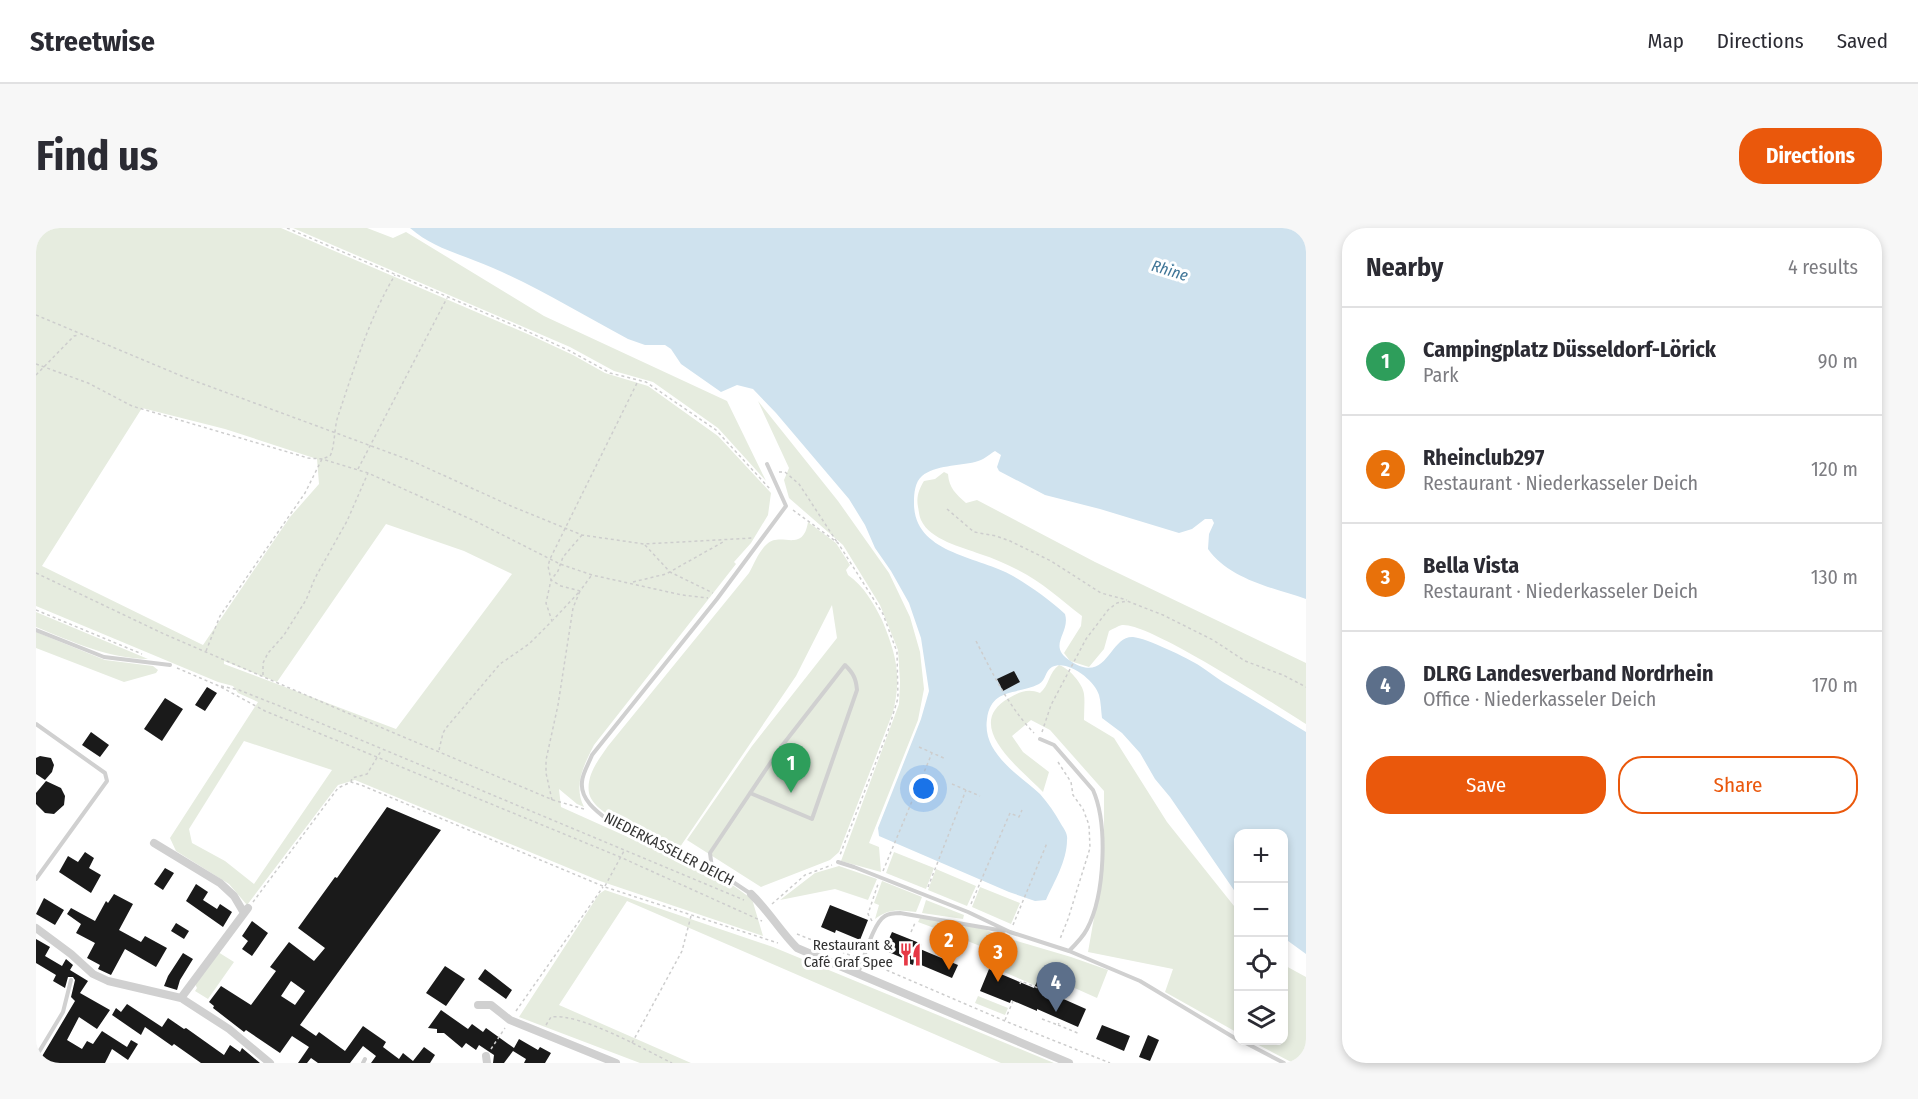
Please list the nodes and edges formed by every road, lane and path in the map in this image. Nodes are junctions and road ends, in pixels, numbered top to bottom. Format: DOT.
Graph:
graph roads {
  1 [pos="287,228"];
  2 [pos="395,274"];
  3 [pos="448,297"];
  4 [pos="36,315"];
  5 [pos="80,334"];
  6 [pos="36,364"];
  7 [pos="43,367"];
  8 [pos="36,375"];
  9 [pos="638,380"];
  10 [pos="335,432"];
  11 [pos="371,447"];
  12 [pos="322,459"];
  13 [pos="767,464"];
  14 [pos="770,469"];
  15 [pos="358,470"];
  16 [pos="368,473"];
  17 [pos="772,491"];
  18 [pos="786,507"];
  19 [pos="947,508"];
  20 [pos="566,529"];
  21 [pos="582,535"];
  22 [pos="762,538"];
  23 [pos="726,541"];
  24 [pos="838,543"];
  25 [pos="644,544"];
  26 [pos="550,560"];
  27 [pos="560,564"];
  28 [pos="670,572"];
  29 [pos="36,573"];
  30 [pos="592,575"];
  31 [pos="551,580"];
  32 [pos="632,582"];
  33 [pos="580,591"];
  34 [pos="717,599"];
  35 [pos="1127,601"];
  36 [pos="36,610"];
  37 [pos="552,621"];
  38 [pos="36,630"];
  39 [pos="976,640"];
  40 [pos="206,652"];
  41 [pos="149,656"];
  42 [pos="170,665"];
  43 [pos="263,676"];
  44 [pos="1306,685"];
  45 [pos="219,686"];
  46 [pos="36,724"];
  47 [pos="1040,739"];
  48 [pos="919,747"];
  49 [pos="382,749"];
  50 [pos="439,751"];
  51 [pos="932,753"];
  52 [pos="376,757"];
  53 [pos="946,759"];
  54 [pos="1057,760"];
  55 [pos="351,782"];
  56 [pos="952,784"];
  57 [pos="966,790"];
  58 [pos="750,793"];
  59 [pos="980,796"];
  60 [pos="553,801"];
  61 [pos="594,810"];
  62 [pos="1022,810"];
  63 [pos="154,843"];
  64 [pos="1047,843"];
  65 [pos="625,850"];
  66 [pos="620,857"];
  67 [pos="838,862"];
  68 [pos="712,868"];
  69 [pos="882,874"];
  70 [pos="36,879"];
  71 [pos="879,881"];
  72 [pos="604,887"];
  73 [pos="926,892"];
  74 [pos="751,894"];
  75 [pos="759,902"];
  76 [pos="970,907"];
  77 [pos="766,909"];
  78 [pos="246,910"];
  79 [pos="691,916"];
  80 [pos="915,923"];
  81 [pos="1013,924"];
  82 [pos="778,926"];
  83 [pos="36,928"];
  84 [pos="876,928"];
  85 [pos="911,932"];
  86 [pos="1010,932"];
  87 [pos="957,938"];
  88 [pos="1007,939"];
  89 [pos="797,948"];
  90 [pos="1056,948"];
  91 [pos="1069,951"];
  92 [pos="951,954"];
  93 [pos="863,960"];
  94 [pos="997,966"];
  95 [pos="1002,968"];
  96 [pos="858,974"];
  97 [pos="1000,974"];
  98 [pos="71,980"];
  99 [pos="1020,984"];
  100 [pos="1042,990"];
  101 [pos="181,998"];
  102 [pos="1013,1001"];
  103 [pos="478,1005"];
  104 [pos="1042,1019"];
  105 [pos="510,1020"];
  106 [pos="1005,1021"];
  107 [pos="541,1034"];
  108 [pos="1080,1034"];
  109 [pos="1234,1037"];
  110 [pos="632,1044"];
  111 [pos="1249,1045"];
  112 [pos="36,1057"];
  113 [pos="487,1059"];
  114 [pos="270,1063"];
  115 [pos="616,1063"];
  116 [pos="672,1063"];
  117 [pos="1069,1063"];
  118 [pos="1110,1063"];
  119 [pos="1284,1063"];
  1 -- 2 [label="path"];
  2 -- 3 [label="path"];
  2 -- 10 [label="path"];
  3 -- 9 [label="path"];
  3 -- 11 [label="path"];
  4 -- 5 [label="path"];
  5 -- 7 [label="path"];
  5 -- 10 [label="path"];
  6 -- 7 [label="path"];
  7 -- 8 [label="path"];
  7 -- 12 [label="path"];
  9 -- 17 [label="path"];
  9 -- 20 [label="path"];
  10 -- 11 [label="path"];
  10 -- 12 [label="path"];
  11 -- 15 [label="path"];
  11 -- 20 [label="path"];
  12 -- 15 [label="path"];
  12 -- 40 [label="path"];
  13 -- 14 [label="lane"];
  14 -- 18 [label="lane"];
  14 -- 24 [label="path"];
  15 -- 16 [label="path"];
  16 -- 26 [label="path"];
  16 -- 43 [label="path"];
  18 -- 22 [label="lane, NIEDERKASSELER DEICH"];
  18 -- 24 [label="path"];
  19 -- 35 [label="path"];
  20 -- 21 [label="path"];
  20 -- 26 [label="path"];
  21 -- 25 [label="path"];
  21 -- 27 [label="path"];
  22 -- 23 [label="path"];
  22 -- 34 [label="lane, NIEDERKASSELER DEICH"];
  23 -- 25 [label="path"];
  23 -- 28 [label="path"];
  24 -- 67 [label="path"];
  25 -- 28 [label="path"];
  26 -- 27 [label="path"];
  26 -- 31 [label="path"];
  27 -- 30 [label="path"];
  27 -- 31 [label="path"];
  28 -- 32 [label="path"];
  28 -- 34 [label="path"];
  29 -- 40 [label="path"];
  30 -- 32 [label="path"];
  30 -- 33 [label="path"];
  31 -- 33 [label="path"];
  31 -- 37 [label="path"];
  32 -- 34 [label="path"];
  33 -- 37 [label="path"];
  33 -- 60 [label="path"];
  34 -- 61 [label="lane, NIEDERKASSELER DEICH"];
  35 -- 44 [label="path"];
  35 -- 47 [label="path"];
  36 -- 41 [label="path"];
  37 -- 50 [label="path"];
  38 -- 42 [label="lane"];
  39 -- 47 [label="path"];
  40 -- 43 [label="path"];
  42 -- 45 [label="path"];
  43 -- 50 [label="path"];
  45 -- 49 [label="path"];
  45 -- 52 [label="path"];
  46 -- 70 [label="lane"];
  47 -- 91 [label="lane"];
  48 -- 51 [label="path"];
  49 -- 52 [label="path"];
  49 -- 65 [label="path"];
  50 -- 60 [label="path"];
  51 -- 53 [label="path"];
  51 -- 69 [label="path"];
  52 -- 55 [label="path"];
  52 -- 66 [label="path"];
  54 -- 90 [label="path"];
  55 -- 72 [label="path"];
  55 -- 78 [label="path"];
  56 -- 57 [label="path"];
  57 -- 59 [label="path"];
  57 -- 73 [label="path"];
  58 -- 58 [label="lane"];
  58 -- 68 [label="lane"];
  60 -- 61 [label="path"];
  61 -- 68 [label="lane, NIEDERKASSELER DEICH"];
  62 -- 76 [label="path"];
  63 -- 78 [label="street"];
  64 -- 81 [label="path"];
  65 -- 66 [label="path"];
  65 -- 75 [label="path"];
  66 -- 72 [label="path"];
  66 -- 82 [label="path"];
  67 -- 77 [label="path"];
  67 -- 86 [label="lane"];
  68 -- 74 [label="lane, NIEDERKASSELER DEICH"];
  71 -- 84 [label="path"];
  72 -- 79 [label="path"];
  72 -- 105 [label="path"];
  74 -- 75 [label="street, NIEDERKASSELER DEICH"];
  75 -- 77 [label="street, NIEDERKASSELER DEICH"];
  77 -- 82 [label="street, NIEDERKASSELER DEICH"];
  78 -- 101 [label="street"];
  79 -- 89 [label="path"];
  79 -- 110 [label="path"];
  80 -- 85 [label="path"];
  82 -- 89 [label="street, NIEDERKASSELER DEICH"];
  82 -- 93 [label="path"];
  83 -- 101 [label="street"];
  84 -- 86 [label="lane"];
  84 -- 93 [label="lane"];
  86 -- 90 [label="lane"];
  87 -- 92 [label="path"];
  88 -- 94 [label="path"];
  89 -- 96 [label="street, NIEDERKASSELER DEICH"];
  90 -- 91 [label="lane"];
  91 -- 109 [label="lane"];
  93 -- 96 [label="lane"];
  93 -- 106 [label="path"];
  95 -- 97 [label="path"];
  96 -- 117 [label="street, NIEDERKASSELER DEICH"];
  98 -- 112 [label="lane"];
  99 -- 100 [label="path"];
  101 -- 114 [label="street"];
  102 -- 106 [label="path"];
  103 -- 105 [label="street"];
  104 -- 108 [label="path"];
  105 -- 107 [label="street"];
  105 -- 113 [label="path"];
  106 -- 118 [label="path"];
  107 -- 110 [label="path"];
  107 -- 115 [label="street"];
  110 -- 116 [label="path"];
  111 -- 119 [label="lane"];
}
